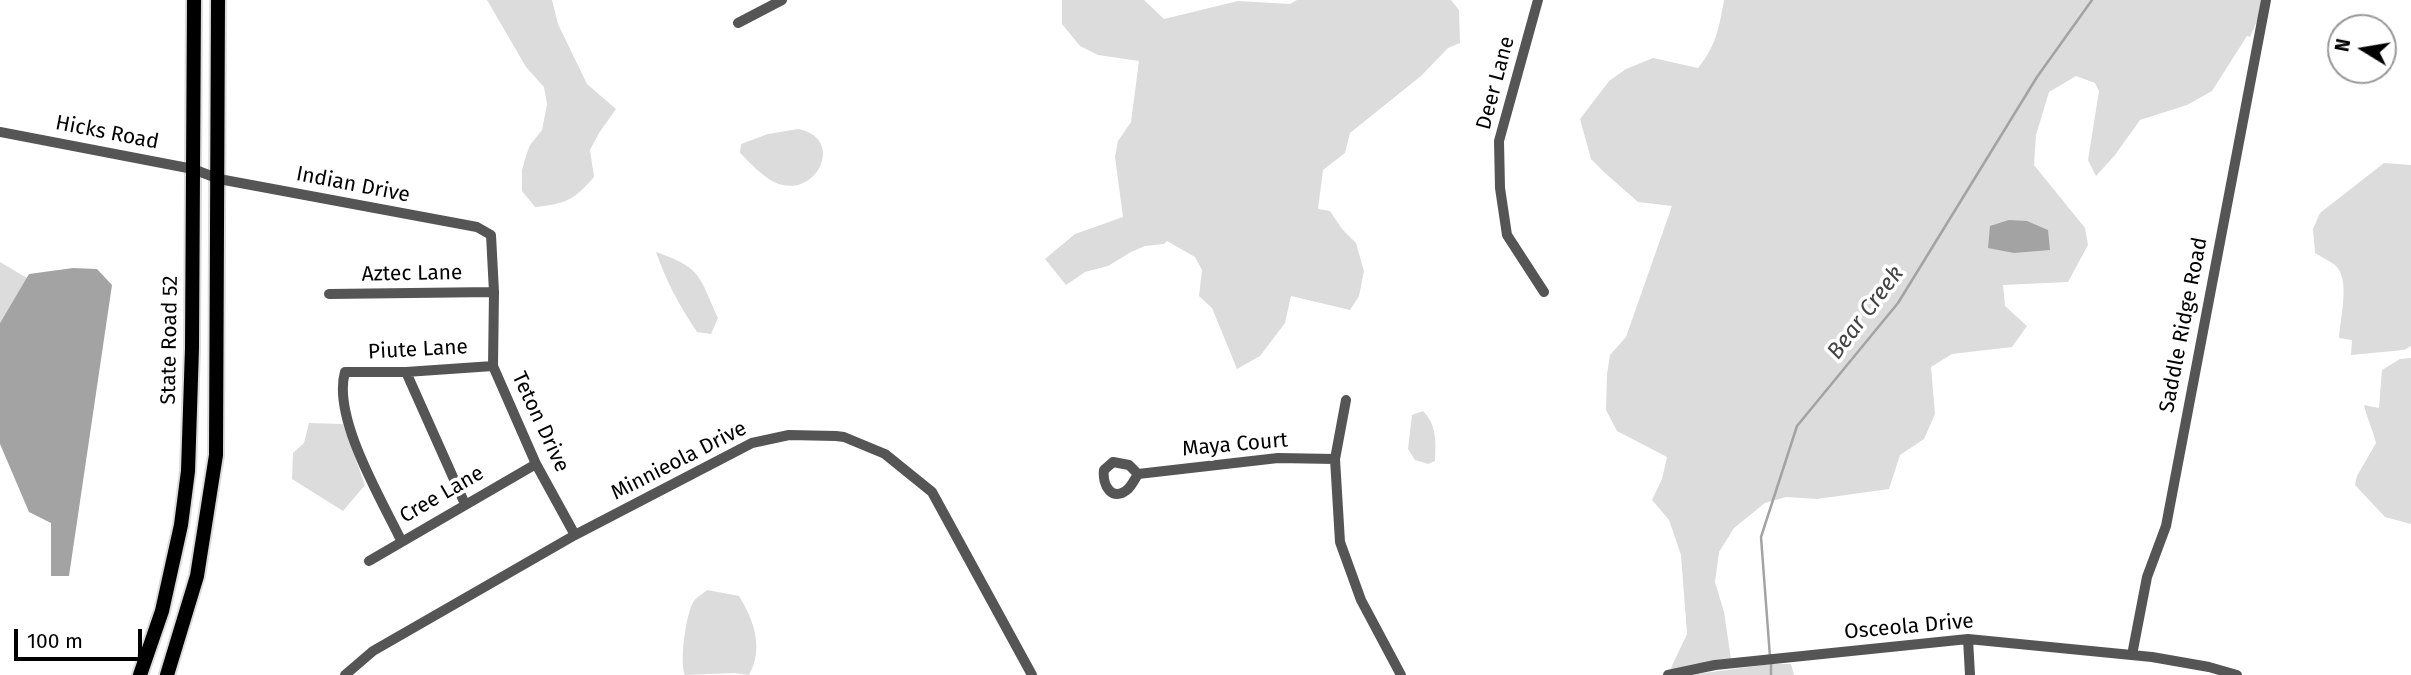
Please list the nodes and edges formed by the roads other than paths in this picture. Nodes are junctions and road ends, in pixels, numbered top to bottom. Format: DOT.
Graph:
graph roads {
  1 [pos="194,0"];
  2 [pos="218,0"];
  3 [pos="782,0"];
  4 [pos="1538,0"];
  5 [pos="2266,0"];
  6 [pos="738,23"];
  7 [pos="0,132"];
  8 [pos="206,174"];
  9 [pos="491,235"];
  10 [pos="494,292"];
  11 [pos="1544,292"];
  12 [pos="329,294"];
  13 [pos="493,366"];
  14 [pos="406,372"];
  15 [pos="1346,400"];
  16 [pos="1335,459"];
  17 [pos="188,461"];
  18 [pos="536,464"];
  19 [pos="215,468"];
  20 [pos="1138,474"];
  21 [pos="465,504"];
  22 [pos="575,535"];
  23 [pos="401,540"];
  24 [pos="369,561"];
  25 [pos="1968,639"];
  26 [pos="2132,655"];
  27 [pos="140,675"];
  28 [pos="167,675"];
  29 [pos="345,675"];
  30 [pos="1032,675"];
  31 [pos="1401,675"];
  32 [pos="1668,675"];
  33 [pos="1970,675"];
  34 [pos="2237,675"];
  1 -- 8 [label="main road, State Road 52"];
  2 -- 8 [label="main road, State Road 52"];
  3 -- 6 [label="street"];
  4 -- 11 [label="street, Deer Lane"];
  5 -- 26 [label="street, Saddle Ridge Road"];
  7 -- 8 [label="street, Hicks Road"];
  8 -- 9 [label="street, Indian Drive"];
  8 -- 17 [label="main road, State Road 52"];
  8 -- 19 [label="main road, State Road 52"];
  9 -- 10 [label="street, Teton Drive"];
  10 -- 12 [label="street, Aztec Lane"];
  10 -- 13 [label="street, Teton Drive"];
  13 -- 14 [label="street, Piute Lane"];
  13 -- 18 [label="street, Teton Drive"];
  14 -- 21 [label="street"];
  14 -- 23 [label="street, Piute Lane"];
  15 -- 16 [label="street"];
  16 -- 20 [label="street, Maya Court"];
  16 -- 31 [label="street"];
  17 -- 19 [label="main road"];
  17 -- 27 [label="main road, State Road 52"];
  18 -- 21 [label="street, Cree Lane"];
  18 -- 22 [label="street, Teton Drive"];
  19 -- 28 [label="main road, State Road 52"];
  21 -- 23 [label="street, Cree Lane"];
  22 -- 29 [label="street, Minnieola Drive"];
  22 -- 30 [label="street, Minnieola Drive"];
  23 -- 24 [label="street, Cree Lane"];
  25 -- 26 [label="street, Osceola Drive"];
  25 -- 32 [label="street, Osceola Drive"];
  25 -- 33 [label="street"];
  26 -- 34 [label="street, Osceola Drive"];
}
